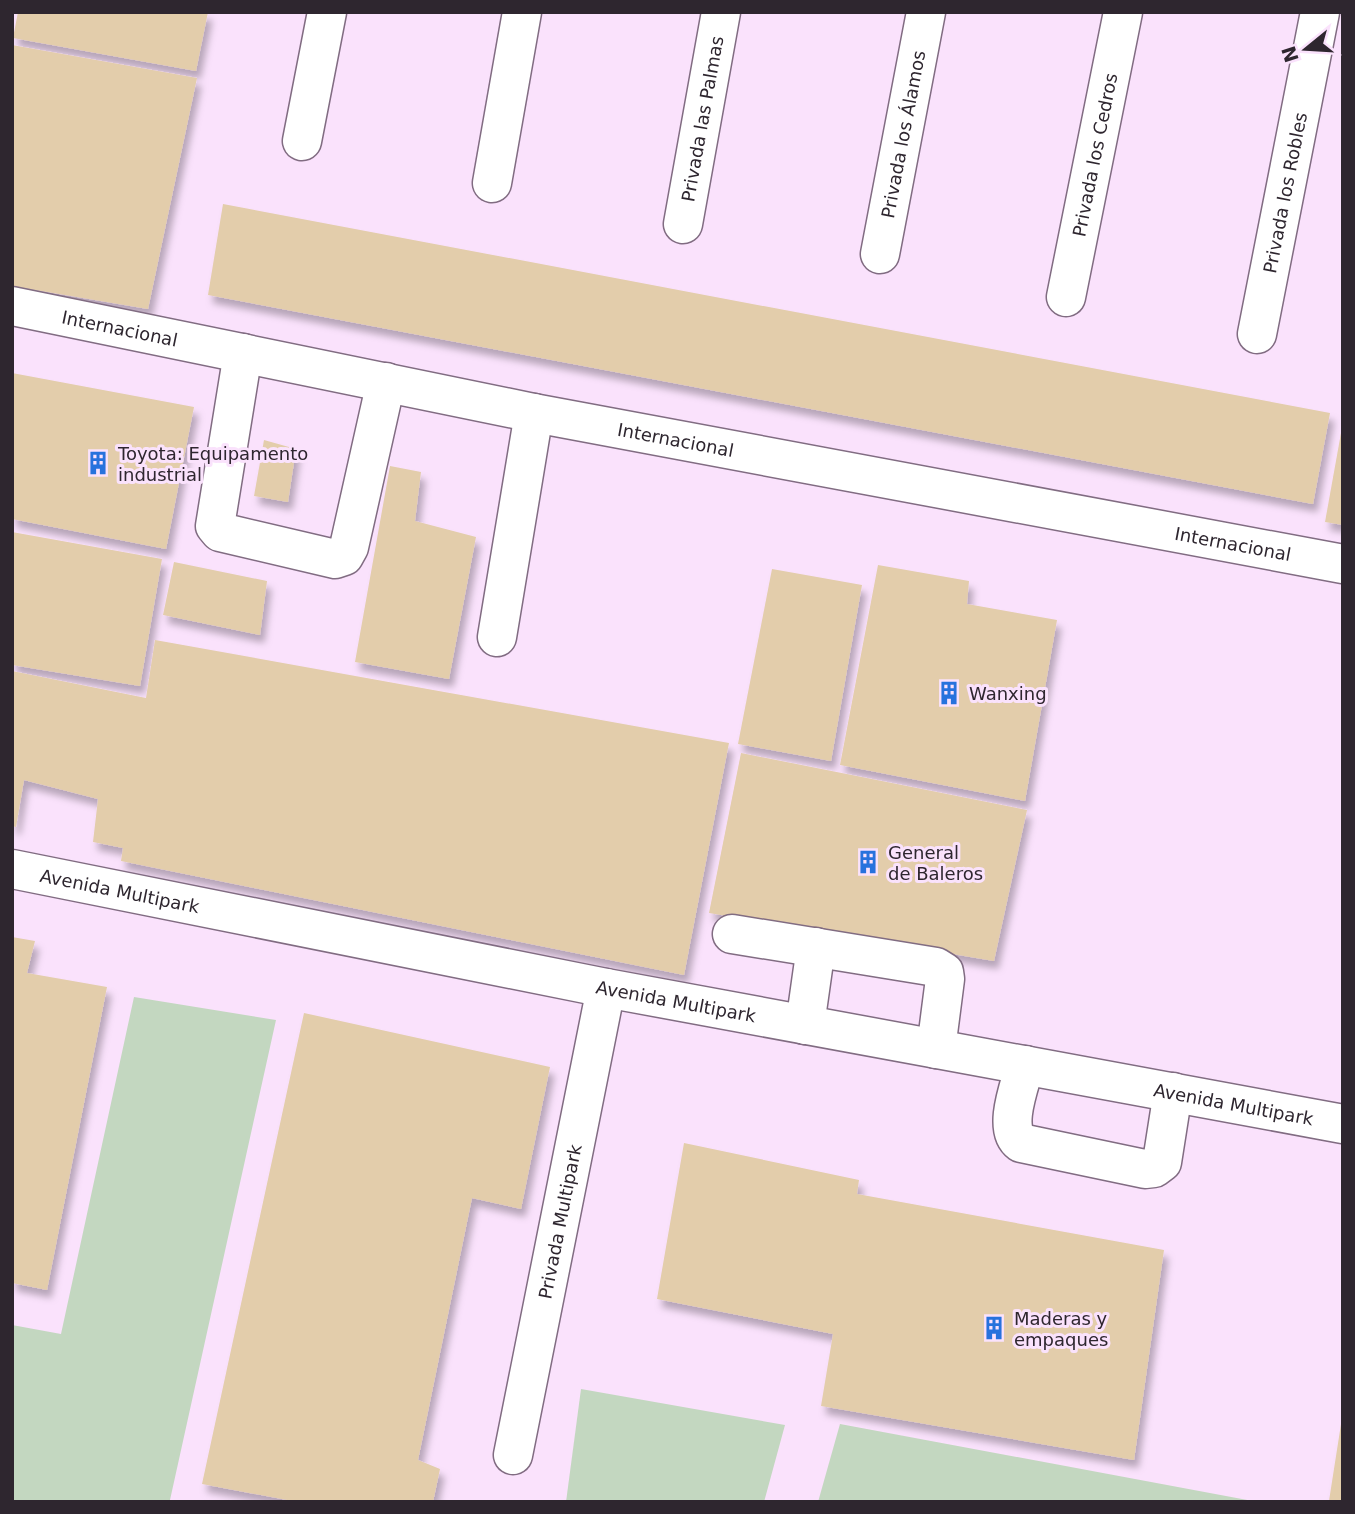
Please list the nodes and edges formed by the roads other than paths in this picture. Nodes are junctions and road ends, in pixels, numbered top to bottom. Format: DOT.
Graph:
graph roads {
  1 [pos="327,12"];
  2 [pos="522,12"];
  3 [pos="721,12"];
  4 [pos="926,12"];
  5 [pos="1123,12"];
  6 [pos="1320,12"];
  7 [pos="302,141"];
  8 [pos="492,183"];
  9 [pos="683,224"];
  10 [pos="880,254"];
  11 [pos="1066,297"];
  12 [pos="12,306"];
  13 [pos="1257,334"];
  14 [pos="243,353"];
  15 [pos="386,382"];
  16 [pos="534,412"];
  17 [pos="1343,564"];
  18 [pos="498,637"];
  19 [pos="12,869"];
  20 [pos="732,934"];
  21 [pos="816,947"];
  22 [pos="606,988"];
  23 [pos="805,1025"];
  24 [pos="936,1049"];
  25 [pos="1025,1065"];
  26 [pos="1173,1092"];
  27 [pos="1343,1124"];
  28 [pos="513,1455"];
  1 -- 7 [label="street"];
  2 -- 8 [label="street"];
  3 -- 9 [label="street, Privada las Palmas"];
  4 -- 10 [label="street, Privada los Álamos"];
  5 -- 11 [label="street, Privada los Cedros"];
  6 -- 13 [label="street, Privada los Robles"];
  12 -- 14 [label="street, Internacional"];
  14 -- 15 [label="street, Internacional"];
  14 -- 15 [label="street"];
  15 -- 16 [label="street, Internacional"];
  16 -- 17 [label="street, Internacional"];
  16 -- 18 [label="street"];
  19 -- 22 [label="street, Avenida Multipark"];
  20 -- 21 [label="street"];
  21 -- 23 [label="street"];
  21 -- 24 [label="street"];
  22 -- 23 [label="street, Avenida Multipark"];
  22 -- 28 [label="street, Privada Multipark"];
  23 -- 24 [label="street, Avenida Multipark"];
  24 -- 25 [label="street, Avenida Multipark"];
  25 -- 26 [label="street, Avenida Multipark"];
  25 -- 26 [label="street"];
  26 -- 27 [label="street, Avenida Multipark"];
}
